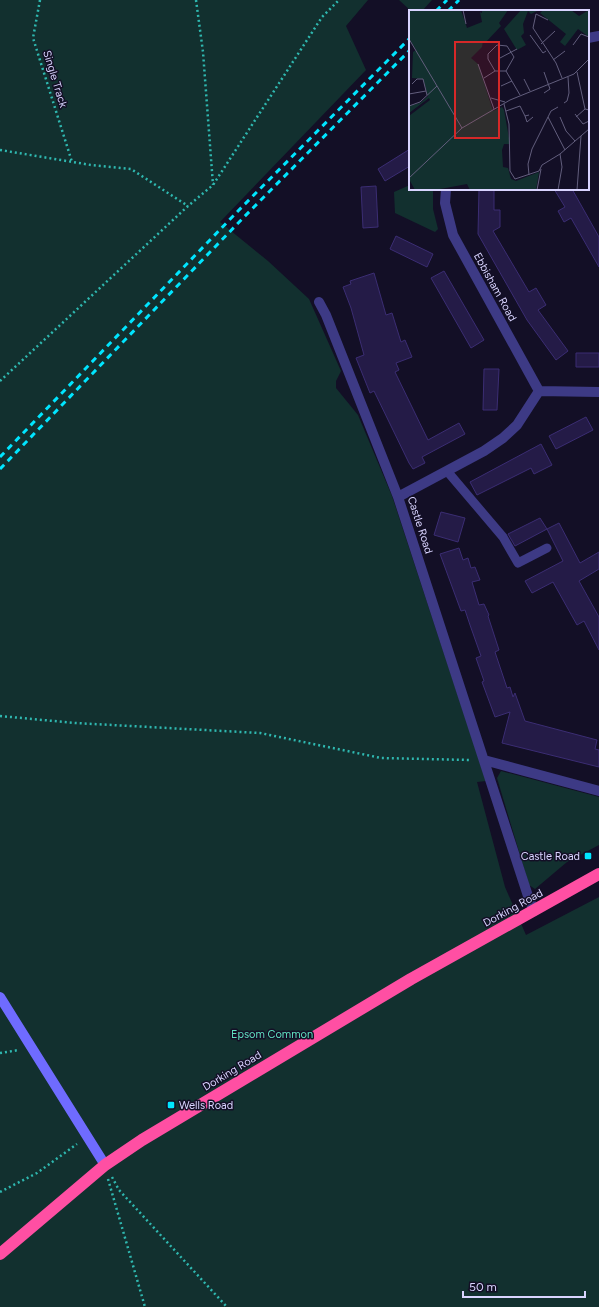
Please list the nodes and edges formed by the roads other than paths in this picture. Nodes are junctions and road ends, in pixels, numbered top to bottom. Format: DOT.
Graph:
graph roads {
  1 [pos="599,36"];
  2 [pos="589,38"];
  3 [pos="446,190"];
  4 [pos="319,302"];
  5 [pos="539,391"];
  6 [pos="599,392"];
  7 [pos="447,471"];
  8 [pos="398,497"];
  9 [pos="547,548"];
  10 [pos="484,760"];
  11 [pos="599,791"];
  12 [pos="599,874"];
  13 [pos="534,911"];
  14 [pos="0,997"];
  15 [pos="105,1165"];
  16 [pos="0,1254"];
  1 -- 2 [label="street"];
  3 -- 5 [label="street, Ebbisham Road"];
  4 -- 8 [label="street, Castle Road"];
  5 -- 6 [label="street"];
  5 -- 7 [label="street"];
  7 -- 8 [label="street"];
  7 -- 9 [label="lane"];
  8 -- 10 [label="street, Castle Road"];
  10 -- 11 [label="street"];
  10 -- 13 [label="street, Castle Road"];
  12 -- 13 [label="highway, Dorking Road"];
  13 -- 15 [label="highway, Dorking Road"];
  14 -- 15 [label="street"];
  15 -- 16 [label="highway, Dorking Road"];
}
